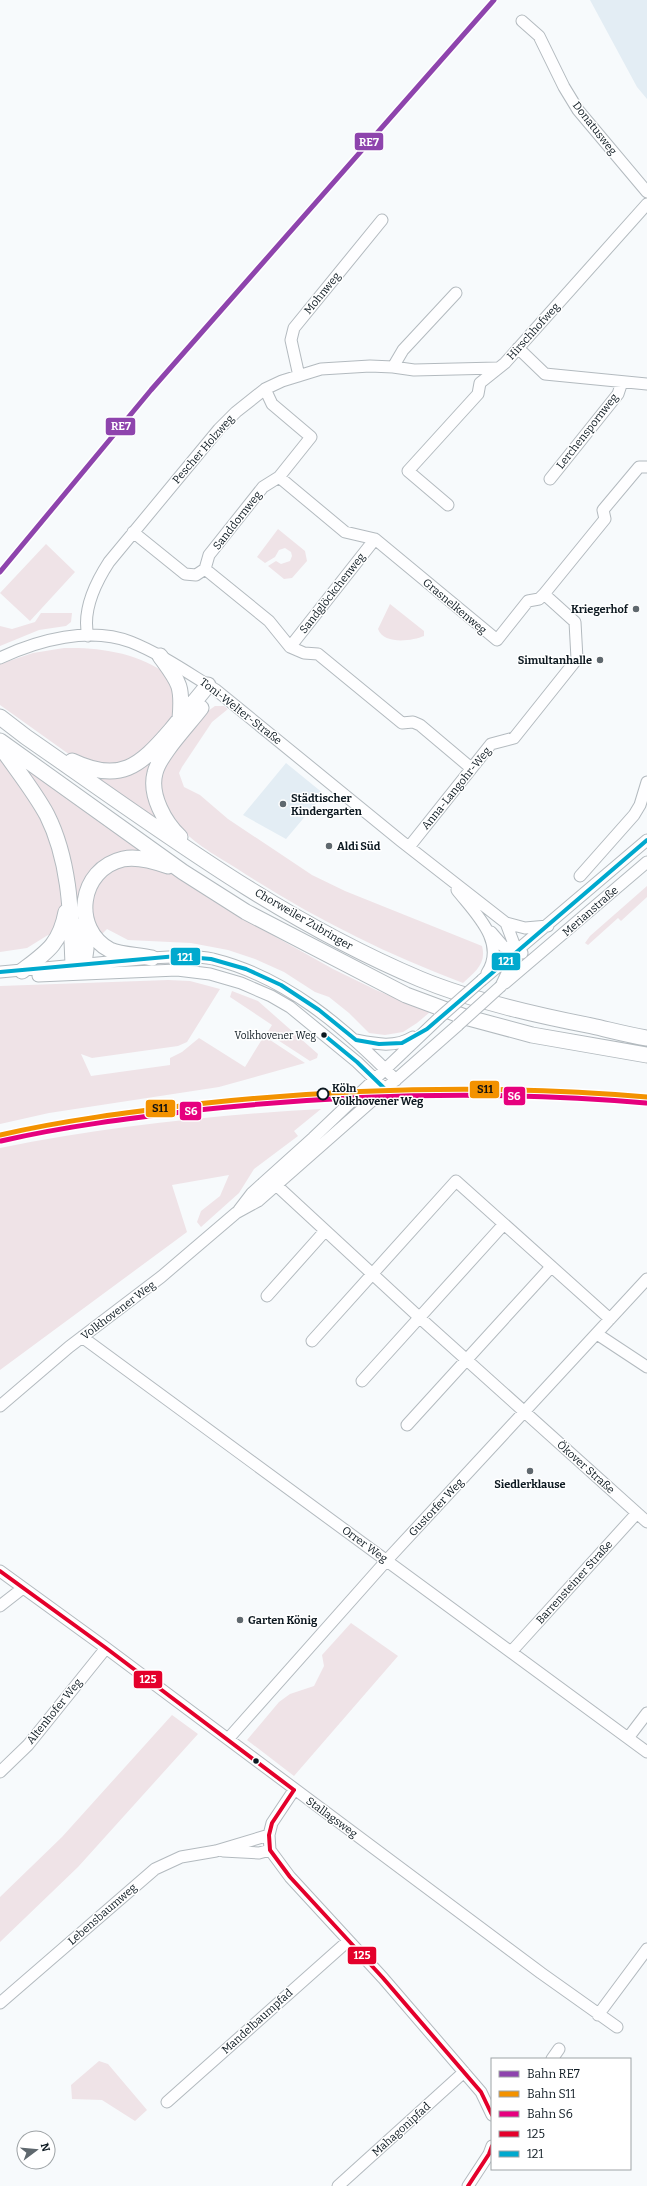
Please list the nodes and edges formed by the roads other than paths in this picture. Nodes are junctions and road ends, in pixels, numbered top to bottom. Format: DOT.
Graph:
graph roads {
  1 [pos="522,21"];
  2 [pos="647,192"];
  3 [pos="647,204"];
  4 [pos="382,220"];
  5 [pos="456,293"];
  6 [pos="518,348"];
  7 [pos="393,366"];
  8 [pos="496,368"];
  9 [pos="298,376"];
  10 [pos="622,382"];
  11 [pos="647,384"];
  12 [pos="265,389"];
  13 [pos="647,467"];
  14 [pos="279,477"];
  15 [pos="550,479"];
  16 [pos="448,505"];
  17 [pos="133,532"];
  18 [pos="375,539"];
  19 [pos="205,569"];
  20 [pos="544,594"];
  21 [pos="88,636"];
  22 [pos="290,647"];
  23 [pos="160,656"];
  24 [pos="0,658"];
  25 [pos="212,687"];
  26 [pos="0,717"];
  27 [pos="180,719"];
  28 [pos="26,737"];
  29 [pos="0,741"];
  30 [pos="0,746"];
  31 [pos="472,768"];
  32 [pos="647,782"];
  33 [pos="647,840"];
  34 [pos="409,847"];
  35 [pos="204,860"];
  36 [pos="647,862"];
  37 [pos="183,872"];
  38 [pos="580,876"];
  39 [pos="448,878"];
  40 [pos="68,901"];
  41 [pos="84,914"];
  42 [pos="506,923"];
  43 [pos="484,924"];
  44 [pos="548,926"];
  45 [pos="545,950"];
  46 [pos="517,952"];
  47 [pos="152,958"];
  48 [pos="533,960"];
  49 [pos="80,968"];
  50 [pos="22,971"];
  51 [pos="0,972"];
  52 [pos="482,980"];
  53 [pos="501,986"];
  54 [pos="427,1029"];
  55 [pos="644,1037"];
  56 [pos="356,1040"];
  57 [pos="647,1055"];
  58 [pos="381,1065"];
  59 [pos="375,1079"];
  60 [pos="396,1080"];
  61 [pos="385,1089"];
  62 [pos="263,1183"];
  63 [pos="275,1184"];
  64 [pos="236,1213"];
  65 [pos="504,1224"];
  66 [pos="325,1231"];
  67 [pos="551,1267"];
  68 [pos="372,1274"];
  69 [pos="647,1279"];
  70 [pos="267,1296"];
  71 [pos="420,1318"];
  72 [pos="610,1320"];
  73 [pos="597,1334"];
  74 [pos="82,1337"];
  75 [pos="312,1341"];
  76 [pos="467,1359"];
  77 [pos="647,1367"];
  78 [pos="362,1381"];
  79 [pos="0,1406"];
  80 [pos="525,1412"];
  81 [pos="407,1425"];
  82 [pos="637,1513"];
  83 [pos="647,1522"];
  84 [pos="387,1560"];
  85 [pos="0,1572"];
  86 [pos="22,1588"];
  87 [pos="0,1606"];
  88 [pos="106,1648"];
  89 [pos="512,1652"];
  90 [pos="647,1713"];
  91 [pos="628,1738"];
  92 [pos="228,1739"];
  93 [pos="647,1752"];
  94 [pos="0,1772"];
  95 [pos="294,1790"];
  96 [pos="269,1835"];
  97 [pos="270,1850"];
  98 [pos="216,1851"];
  99 [pos="348,1941"];
  100 [pos="647,1949"];
  101 [pos="0,2003"];
  102 [pos="598,2015"];
  103 [pos="617,2027"];
  104 [pos="560,2049"];
  105 [pos="553,2058"];
  106 [pos="464,2072"];
  107 [pos="167,2102"];
  108 [pos="491,2114"];
  109 [pos="491,2148"];
  110 [pos="338,2186"];
  111 [pos="468,2186"];
  1 -- 2 [label="street, Donatusweg"];
  3 -- 6 [label="street, Hirschhofweg"];
  4 -- 9 [label="street, Mohnweg"];
  5 -- 7 [label="street"];
  6 -- 8 [label="street, Hirschhofweg"];
  6 -- 10 [label="street, Lerchenspornweg"];
  7 -- 8 [label="street, Pescher Holzweg"];
  7 -- 9 [label="street, Pescher Holzweg"];
  8 -- 16 [label="street, Hirschhofweg"];
  9 -- 12 [label="street, Pescher Holzweg"];
  10 -- 11 [label="street, Lerchenspornweg"];
  10 -- 15 [label="street, Lerchenspornweg"];
  12 -- 14 [label="street, Sanddornweg"];
  12 -- 17 [label="street, Pescher Holzweg"];
  13 -- 20 [label="street, Grasnelkenweg"];
  14 -- 18 [label="street, Grasnelkenweg"];
  14 -- 19 [label="street, Sanddornweg"];
  17 -- 19 [label="street"];
  17 -- 21 [label="street, Pescher Holzweg"];
  18 -- 20 [label="street, Grasnelkenweg"];
  18 -- 22 [label="street, Sandglöckchenweg"];
  19 -- 22 [label="street"];
  20 -- 31 [label="street, Anna-Langohr-Weg"];
  21 -- 23 [label="street, Toni-Welter-Straße"];
  21 -- 24 [label="street, Toni-Welter-Straße"];
  22 -- 31 [label="street"];
  23 -- 25 [label="street, Toni-Welter-Straße"];
  23 -- 27 [label="highway"];
  25 -- 27 [label="highway"];
  25 -- 34 [label="street, Toni-Welter-Straße"];
  25 -- 35 [label="highway"];
  26 -- 28 [label="highway, Chorweiler Zubringer"];
  27 -- 28 [label="highway"];
  28 -- 35 [label="highway, Chorweiler Zubringer"];
  29 -- 37 [label="highway, Chorweiler Zubringer"];
  30 -- 40 [label="highway"];
  31 -- 34 [label="street, Anna-Langohr-Weg"];
  32 -- 38 [label="street"];
  33 -- 44 [label="street, Merianstraße"];
  34 -- 39 [label="street, Toni-Welter-Straße"];
  35 -- 55 [label="highway, Chorweiler Zubringer"];
  36 -- 45 [label="street, Merianstraße"];
  37 -- 41 [label="highway"];
  37 -- 57 [label="highway, Chorweiler Zubringer"];
  39 -- 42 [label="street, Toni-Welter-Straße"];
  39 -- 43 [label="street, Toni-Welter-Straße"];
  40 -- 49 [label="highway"];
  40 -- 50 [label="highway"];
  41 -- 47 [label="highway"];
  41 -- 49 [label="highway"];
  42 -- 44 [label="street, Toni-Welter-Straße"];
  42 -- 46 [label="street"];
  43 -- 46 [label="street, Toni-Welter-Straße"];
  43 -- 52 [label="street, Toni-Welter-Straße"];
  44 -- 46 [label="street, Merianstraße"];
  45 -- 46 [label="street, Toni-Welter-Straße"];
  45 -- 48 [label="street, Merianstraße"];
  46 -- 52 [label="street, Volkhovener Weg"];
  46 -- 53 [label="street"];
  47 -- 49 [label="street"];
  47 -- 56 [label="street"];
  48 -- 53 [label="street, Volkhovener Weg"];
  49 -- 50 [label="street"];
  49 -- 59 [label="street"];
  50 -- 51 [label="street"];
  52 -- 54 [label="street, Volkhovener Weg, bridge"];
  53 -- 60 [label="street, Volkhovener Weg, bridge"];
  54 -- 56 [label="street"];
  54 -- 58 [label="street, Volkhovener Weg"];
  56 -- 58 [label="street"];
  58 -- 59 [label="street, Volkhovener Weg"];
  58 -- 60 [label="street"];
  59 -- 61 [label="street"];
  59 -- 62 [label="street, Volkhovener Weg"];
  60 -- 61 [label="street, Volkhovener Weg"];
  61 -- 63 [label="street, Volkhovener Weg"];
  62 -- 63 [label="street"];
  62 -- 64 [label="street, Volkhovener Weg"];
  63 -- 64 [label="street, Volkhovener Weg"];
  63 -- 66 [label="street, Ökover Straße"];
  64 -- 74 [label="street, Volkhovener Weg"];
  65 -- 67 [label="street"];
  65 -- 68 [label="street"];
  65 -- 71 [label="street"];
  66 -- 68 [label="street, Ökover Straße"];
  66 -- 70 [label="street"];
  67 -- 72 [label="street"];
  67 -- 76 [label="street"];
  68 -- 71 [label="street, Ökover Straße"];
  68 -- 75 [label="street"];
  69 -- 72 [label="street, Gustorfer Weg"];
  71 -- 76 [label="street, Ökover Straße"];
  71 -- 78 [label="street"];
  72 -- 73 [label="street, Gustorfer Weg"];
  73 -- 77 [label="street"];
  73 -- 80 [label="street, Gustorfer Weg"];
  74 -- 79 [label="street, Volkhovener Weg"];
  74 -- 84 [label="street, Orrer Weg"];
  76 -- 80 [label="street, Ökover Straße"];
  76 -- 81 [label="street"];
  80 -- 82 [label="street, Ökover Straße"];
  80 -- 84 [label="street, Gustorfer Weg"];
  82 -- 83 [label="street, Ökover Straße"];
  82 -- 89 [label="street, Barrensteiner Straße"];
  84 -- 89 [label="street, Orrer Weg"];
  84 -- 92 [label="street, Gustorfer Weg"];
  85 -- 86 [label="street, Stallagsweg"];
  86 -- 87 [label="street"];
  86 -- 88 [label="street, Stallagsweg"];
  88 -- 92 [label="street, Stallagsweg"];
  88 -- 94 [label="street, Altenhofer Weg"];
  89 -- 91 [label="street, Orrer Weg"];
  90 -- 91 [label="street"];
  91 -- 93 [label="street, Orrer Weg"];
  92 -- 95 [label="street, Stallagsweg"];
  95 -- 96 [label="street"];
  95 -- 102 [label="street, Stallagsweg"];
  96 -- 97 [label="street"];
  96 -- 98 [label="street, Lebensbaumweg"];
  97 -- 98 [label="street, Lebensbaumweg"];
  97 -- 99 [label="street"];
  98 -- 101 [label="street, Lebensbaumweg"];
  99 -- 106 [label="street"];
  99 -- 107 [label="street, Mandelbaumpfad"];
  100 -- 102 [label="street"];
  102 -- 103 [label="street, Stallagsweg"];
  104 -- 105 [label="street"];
  106 -- 108 [label="street"];
  106 -- 110 [label="street, Mahagonipfad"];
  109 -- 111 [label="street"];
}
